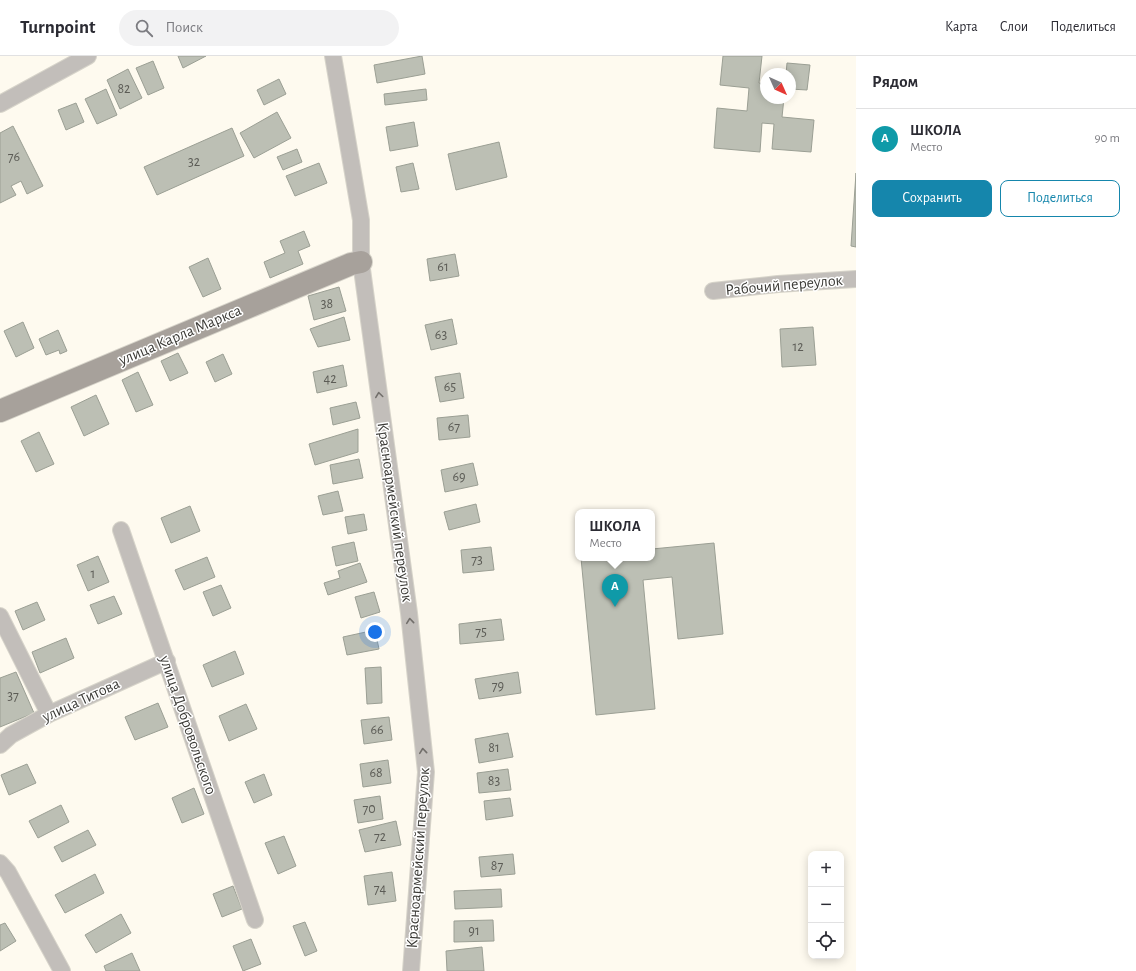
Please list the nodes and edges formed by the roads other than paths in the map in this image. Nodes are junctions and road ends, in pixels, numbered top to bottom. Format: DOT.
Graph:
graph roads {
  1 [pos="88,56"];
  2 [pos="333,56"];
  3 [pos="0,104"];
  4 [pos="361,262"];
  5 [pos="856,279"];
  6 [pos="712,291"];
  7 [pos="0,410"];
  8 [pos="121,530"];
  9 [pos="0,616"];
  10 [pos="167,661"];
  11 [pos="49,714"];
  12 [pos="0,745"];
  13 [pos="0,863"];
  14 [pos="255,920"];
  15 [pos="62,971"];
  16 [pos="411,971"];
  1 -- 3 [label="street"];
  2 -- 4 [label="street, Красноармейский переулок"];
  4 -- 7 [label="street, улица Карла Маркса"];
  16 -- 4 [label="street, Красноармейский переулок, one-way"];
  5 -- 6 [label="street, Рабочий переулок"];
  8 -- 10 [label="street, улица Добровольского"];
  9 -- 11 [label="street"];
  10 -- 11 [label="street, улица Титова"];
  10 -- 14 [label="street, улица Добровольского"];
  11 -- 12 [label="street, улица Титова"];
  13 -- 15 [label="street"];
}
